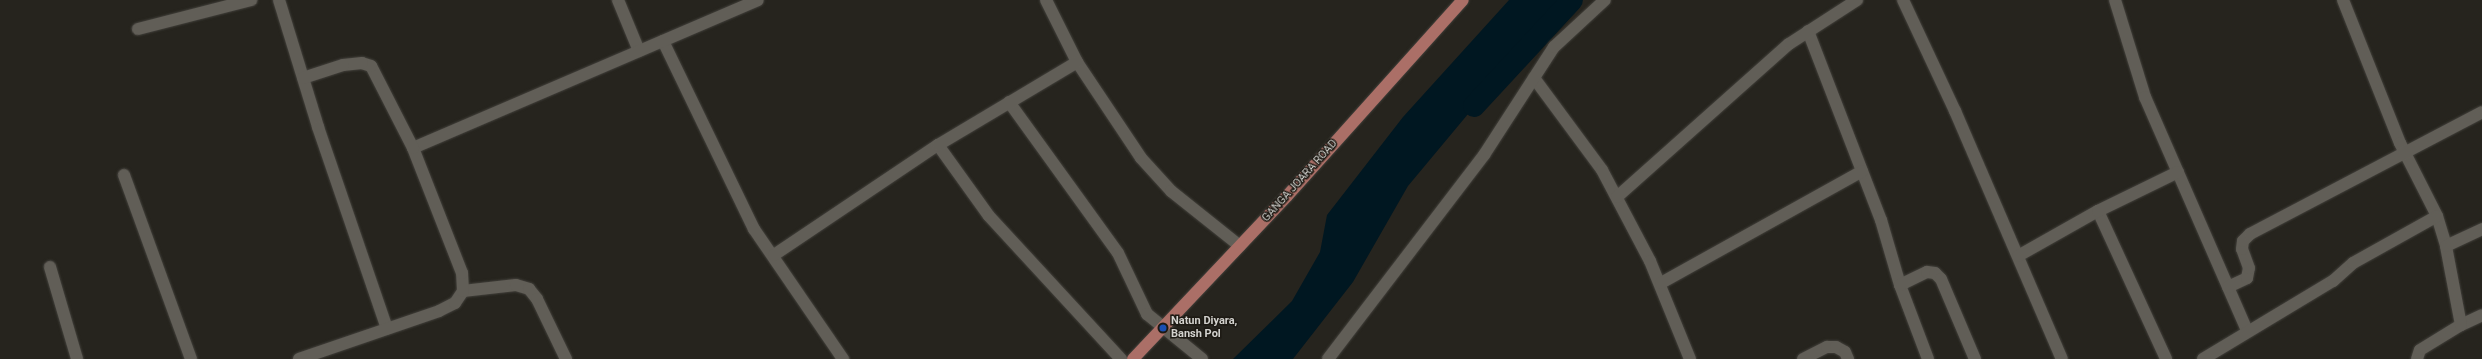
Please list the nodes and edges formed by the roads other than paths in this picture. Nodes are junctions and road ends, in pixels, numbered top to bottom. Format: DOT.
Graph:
graph roads {
  1 [pos="251,0"];
  2 [pos="279,0"];
  3 [pos="618,0"];
  4 [pos="758,0"];
  5 [pos="1046,0"];
  6 [pos="1464,0"];
  7 [pos="1605,0"];
  8 [pos="1857,0"];
  9 [pos="1903,0"];
  10 [pos="2115,0"];
  11 [pos="2343,0"];
  12 [pos="138,29"];
  13 [pos="1808,31"];
  14 [pos="663,41"];
  15 [pos="639,51"];
  16 [pos="1077,62"];
  17 [pos="303,78"];
  18 [pos="1534,78"];
  19 [pos="1009,102"];
  20 [pos="2482,112"];
  21 [pos="938,145"];
  22 [pos="413,148"];
  23 [pos="2405,152"];
  24 [pos="1862,171"];
  25 [pos="2178,172"];
  26 [pos="124,175"];
  27 [pos="1617,197"];
  28 [pos="2098,211"];
  29 [pos="2437,216"];
  30 [pos="2482,229"];
  31 [pos="1240,246"];
  32 [pos="2446,246"];
  33 [pos="774,255"];
  34 [pos="2018,256"];
  35 [pos="50,267"];
  36 [pos="1661,283"];
  37 [pos="1900,285"];
  38 [pos="2228,287"];
  39 [pos="463,290"];
  40 [pos="2482,315"];
  41 [pos="2462,325"];
  42 [pos="1164,327"];
  43 [pos="387,329"];
  44 [pos="2247,332"];
  45 [pos="77,359"];
  46 [pos="190,359"];
  47 [pos="299,359"];
  48 [pos="566,359"];
  49 [pos="842,359"];
  50 [pos="1121,359"];
  51 [pos="1133,359"];
  52 [pos="1202,359"];
  53 [pos="1328,359"];
  54 [pos="1690,359"];
  55 [pos="1803,359"];
  56 [pos="1848,359"];
  57 [pos="1928,359"];
  58 [pos="1975,359"];
  59 [pos="2062,359"];
  60 [pos="2166,359"];
  61 [pos="2203,359"];
  62 [pos="2417,359"];
  1 -- 12 [label="street"];
  2 -- 17 [label="street"];
  3 -- 15 [label="street"];
  4 -- 14 [label="street"];
  5 -- 16 [label="street"];
  6 -- 31 [label="main road, GANGA JOARA ROAD"];
  7 -- 18 [label="street"];
  8 -- 13 [label="street"];
  9 -- 34 [label="street"];
  10 -- 25 [label="street"];
  11 -- 23 [label="street"];
  13 -- 24 [label="street"];
  13 -- 27 [label="street"];
  14 -- 15 [label="street"];
  14 -- 33 [label="street"];
  15 -- 22 [label="street"];
  16 -- 19 [label="street"];
  16 -- 31 [label="street"];
  17 -- 22 [label="street"];
  17 -- 43 [label="street"];
  18 -- 27 [label="street"];
  18 -- 53 [label="street"];
  19 -- 21 [label="street"];
  19 -- 42 [label="street"];
  20 -- 23 [label="street"];
  21 -- 33 [label="street"];
  21 -- 50 [label="street"];
  22 -- 39 [label="street"];
  23 -- 29 [label="street"];
  23 -- 38 [label="street"];
  24 -- 36 [label="street"];
  24 -- 37 [label="street"];
  25 -- 28 [label="street"];
  25 -- 38 [label="street"];
  26 -- 46 [label="street"];
  27 -- 36 [label="street"];
  28 -- 34 [label="street"];
  28 -- 60 [label="street"];
  29 -- 32 [label="street"];
  29 -- 44 [label="street"];
  30 -- 32 [label="street"];
  31 -- 42 [label="main road, GANGA JOARA ROAD"];
  32 -- 41 [label="street"];
  33 -- 49 [label="street"];
  34 -- 59 [label="street"];
  35 -- 45 [label="street"];
  36 -- 54 [label="street"];
  37 -- 57 [label="street"];
  37 -- 58 [label="street"];
  38 -- 44 [label="street"];
  39 -- 43 [label="street"];
  39 -- 48 [label="street"];
  40 -- 41 [label="street"];
  41 -- 62 [label="street"];
  42 -- 51 [label="main road, GANGA JOARA ROAD"];
  42 -- 52 [label="street"];
  43 -- 47 [label="street"];
  44 -- 61 [label="street"];
  55 -- 56 [label="street"];
}
